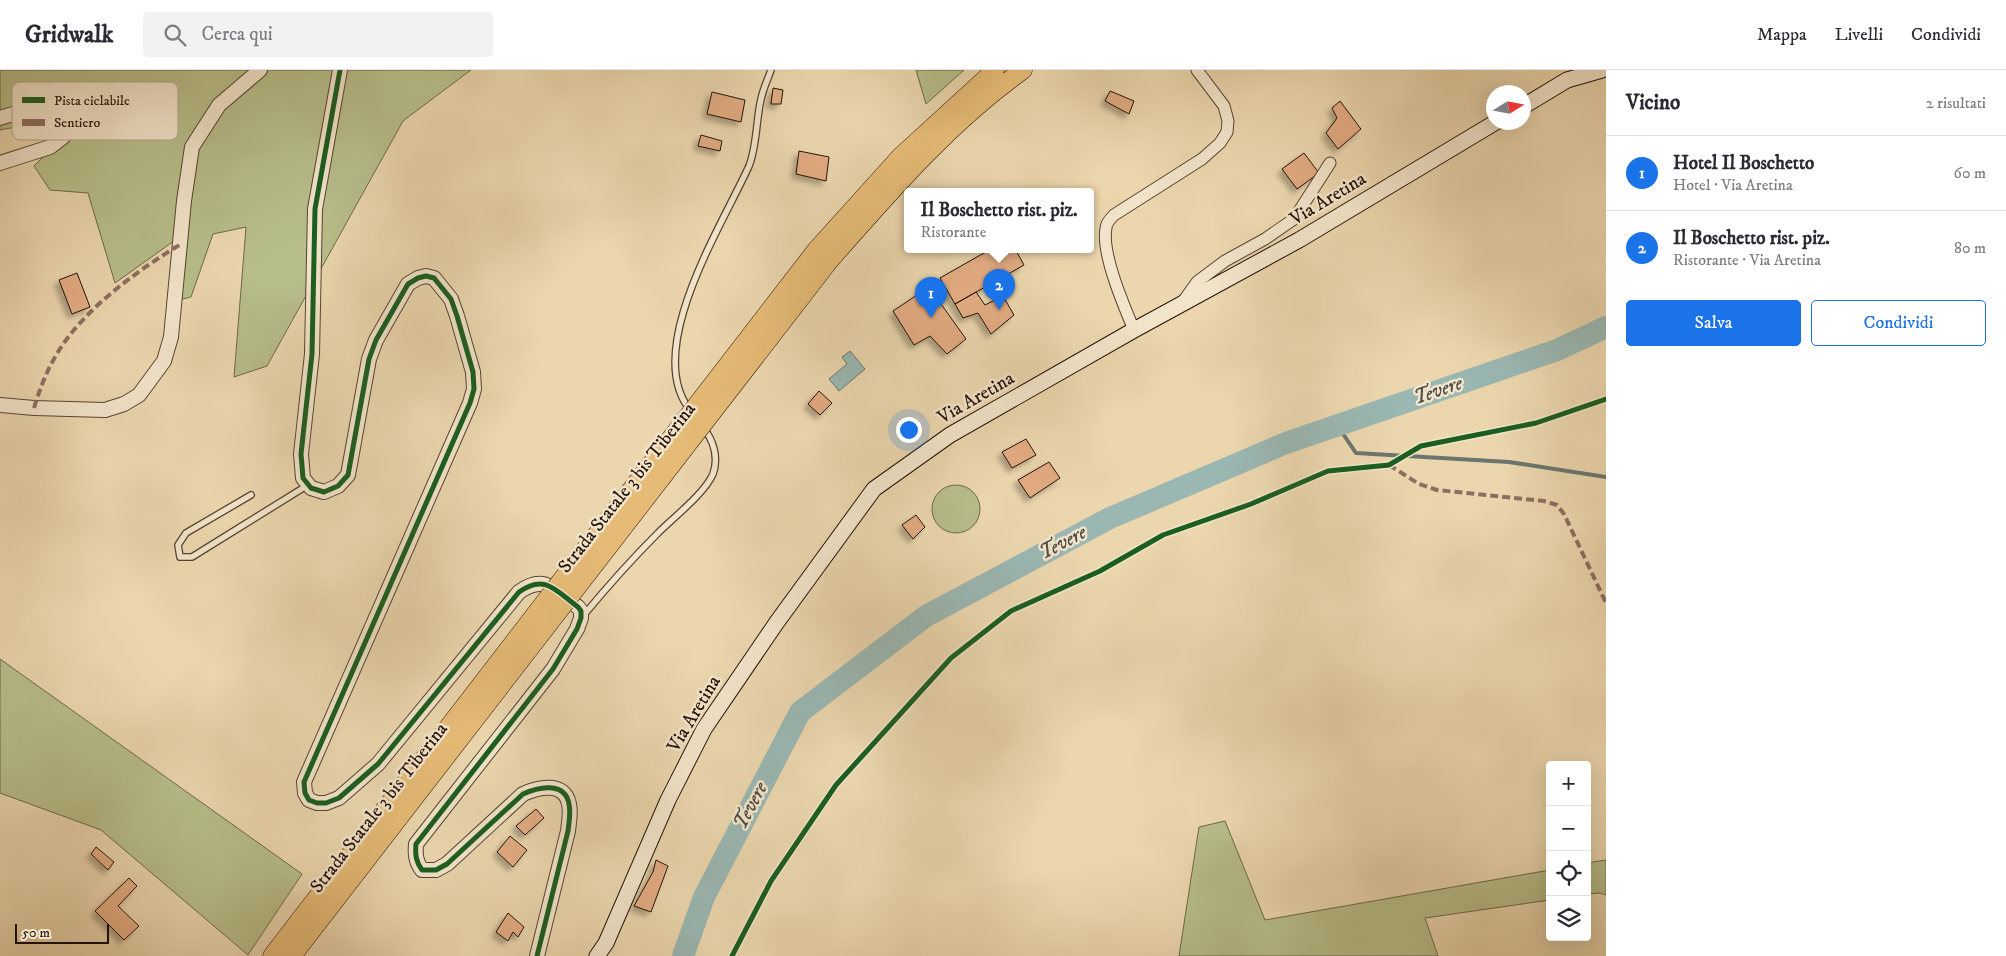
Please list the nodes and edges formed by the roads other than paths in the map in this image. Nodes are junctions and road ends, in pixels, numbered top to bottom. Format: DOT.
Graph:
graph roads {
  1 [pos="260,70"];
  2 [pos="340,70"];
  3 [pos="771,70"];
  4 [pos="995,70"];
  5 [pos="1023,70"];
  6 [pos="1197,70"];
  7 [pos="1602,70"];
  8 [pos="1531,102"];
  9 [pos="12,114"];
  10 [pos="0,118"];
  11 [pos="1486,128"];
  12 [pos="59,140"];
  13 [pos="0,163"];
  14 [pos="1330,163"];
  15 [pos="824,254"];
  16 [pos="1181,304"];
  17 [pos="1134,330"];
  18 [pos="0,405"];
  19 [pos="694,416"];
  20 [pos="700,423"];
  21 [pos="308,485"];
  22 [pos="251,495"];
  23 [pos="581,618"];
  24 [pos="537,626"];
  25 [pos="272,956"];
  26 [pos="292,956"];
  27 [pos="537,956"];
  28 [pos="598,956"];
  1 -- 18 [label="street"];
  2 -- 21 [label="street"];
  3 -- 19 [label="lane"];
  4 -- 15 [label="highway, Strada Statale 3 bis Tiberina"];
  5 -- 15 [label="highway, Strada Statale 3 bis Tiberina"];
  6 -- 17 [label="street"];
  7 -- 8 [label="main road"];
  9 -- 10 [label="street"];
  11 -- 16 [label="main road, Via Aretina"];
  12 -- 13 [label="street"];
  14 -- 16 [label="street"];
  15 -- 24 [label="highway, Strada Statale 3 bis Tiberina, bridge"];
  16 -- 17 [label="main road, Via Aretina"];
  17 -- 28 [label="main road, Via Aretina"];
  20 -- 23 [label="lane"];
  21 -- 22 [label="lane"];
  21 -- 23 [label="street"];
  23 -- 27 [label="street"];
  24 -- 25 [label="highway, Strada Statale 3 bis Tiberina"];
  24 -- 26 [label="highway, Strada Statale 3 bis Tiberina"];
}
